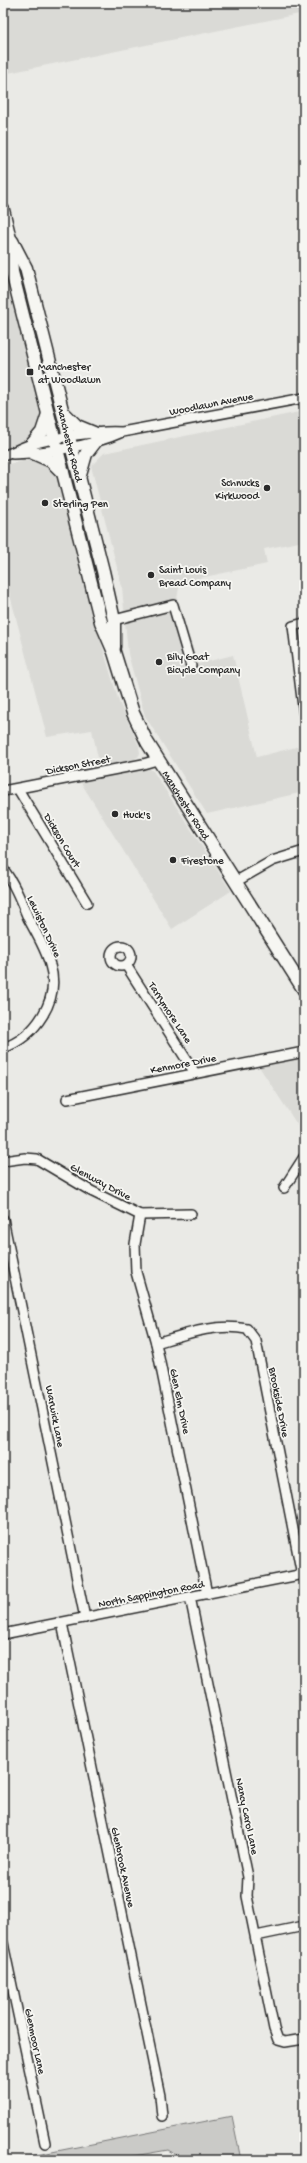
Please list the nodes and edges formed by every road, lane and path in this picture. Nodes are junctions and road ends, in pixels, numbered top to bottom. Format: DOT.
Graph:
graph roads {
  1 [pos="3,210"];
  2 [pos="10,239"];
  3 [pos="304,398"];
  4 [pos="62,411"];
  5 [pos="48,413"];
  6 [pos="95,437"];
  7 [pos="70,442"];
  8 [pos="56,444"];
  9 [pos="32,449"];
  10 [pos="5,455"];
  11 [pos="63,473"];
  12 [pos="79,479"];
  13 [pos="114,620"];
  14 [pos="304,623"];
  15 [pos="114,652"];
  16 [pos="191,666"];
  17 [pos="304,715"];
  18 [pos="157,760"];
  19 [pos="18,789"];
  20 [pos="3,791"];
  21 [pos="304,851"];
  22 [pos="3,868"];
  23 [pos="235,882"];
  24 [pos="87,903"];
  25 [pos="126,965"];
  26 [pos="304,990"];
  27 [pos="3,1048"];
  28 [pos="304,1052"];
  29 [pos="195,1073"];
  30 [pos="67,1099"];
  31 [pos="304,1157"];
  32 [pos="3,1161"];
  33 [pos="284,1188"];
  34 [pos="191,1214"];
  35 [pos="140,1215"];
  36 [pos="3,1219"];
  37 [pos="156,1343"];
  38 [pos="303,1574"];
  39 [pos="207,1594"];
  40 [pos="190,1597"];
  41 [pos="84,1618"];
  42 [pos="62,1623"];
  43 [pos="3,1634"];
  44 [pos="304,1926"];
  45 [pos="256,1936"];
  46 [pos="3,1943"];
  47 [pos="5,1962"];
  48 [pos="304,2039"];
  49 [pos="162,2116"];
  50 [pos="45,2143"];
  1 -- 2 [label="main road, Manchester Road"];
  2 -- 4 [label="main road, Manchester Road"];
  2 -- 5 [label="main road, Manchester Road"];
  3 -- 6 [label="street, Woodlawn Avenue"];
  4 -- 6 [label="main road"];
  4 -- 7 [label="main road, Manchester Road"];
  5 -- 8 [label="main road, Manchester Road"];
  5 -- 9 [label="main road"];
  6 -- 7 [label="street, Woodlawn Avenue"];
  6 -- 12 [label="main road"];
  7 -- 8 [label="street, Woodlawn Avenue"];
  7 -- 12 [label="main road, Manchester Road"];
  8 -- 9 [label="street, Woodlawn Avenue"];
  8 -- 11 [label="main road, Manchester Road"];
  9 -- 10 [label="street, Woodlawn Avenue"];
  9 -- 11 [label="main road"];
  11 -- 15 [label="main road, Manchester Road"];
  12 -- 13 [label="main road, Manchester Road"];
  13 -- 15 [label="main road, Manchester Road"];
  13 -- 16 [label="street"];
  14 -- 17 [label="street"];
  15 -- 18 [label="main road, Manchester Road"];
  18 -- 19 [label="street, Dickson Street"];
  18 -- 23 [label="main road, Manchester Road"];
  19 -- 20 [label="street, Dickson Street"];
  19 -- 24 [label="street, Dickson Court"];
  21 -- 23 [label="street"];
  22 -- 27 [label="street, Lewiston Drive"];
  23 -- 26 [label="main road, Manchester Road"];
  25 -- 29 [label="street, Tarrymore Lane"];
  28 -- 29 [label="street, Kenmore Drive"];
  29 -- 30 [label="street, Kenmore Drive"];
  31 -- 33 [label="street"];
  32 -- 35 [label="street, Glenway Drive"];
  34 -- 35 [label="street, Glenway Drive"];
  35 -- 37 [label="street, Glen Elm Drive"];
  36 -- 41 [label="street, Warwick Lane"];
  37 -- 38 [label="street, Brookside Drive"];
  37 -- 39 [label="street, Glen Elm Drive"];
  38 -- 39 [label="street, North Sappington Road"];
  39 -- 40 [label="street, North Sappington Road"];
  40 -- 41 [label="street, North Sappington Road"];
  40 -- 45 [label="street, Nancy Carol Lane"];
  41 -- 42 [label="street, North Sappington Road"];
  42 -- 43 [label="street, North Sappington Road"];
  42 -- 49 [label="street, Glenbrook Avenue"];
  44 -- 45 [label="street"];
  45 -- 48 [label="street, Nancy Carol Lane"];
  46 -- 47 [label="street, Glenmoor Lane"];
  47 -- 50 [label="street, Glenmoor Lane"];
}
